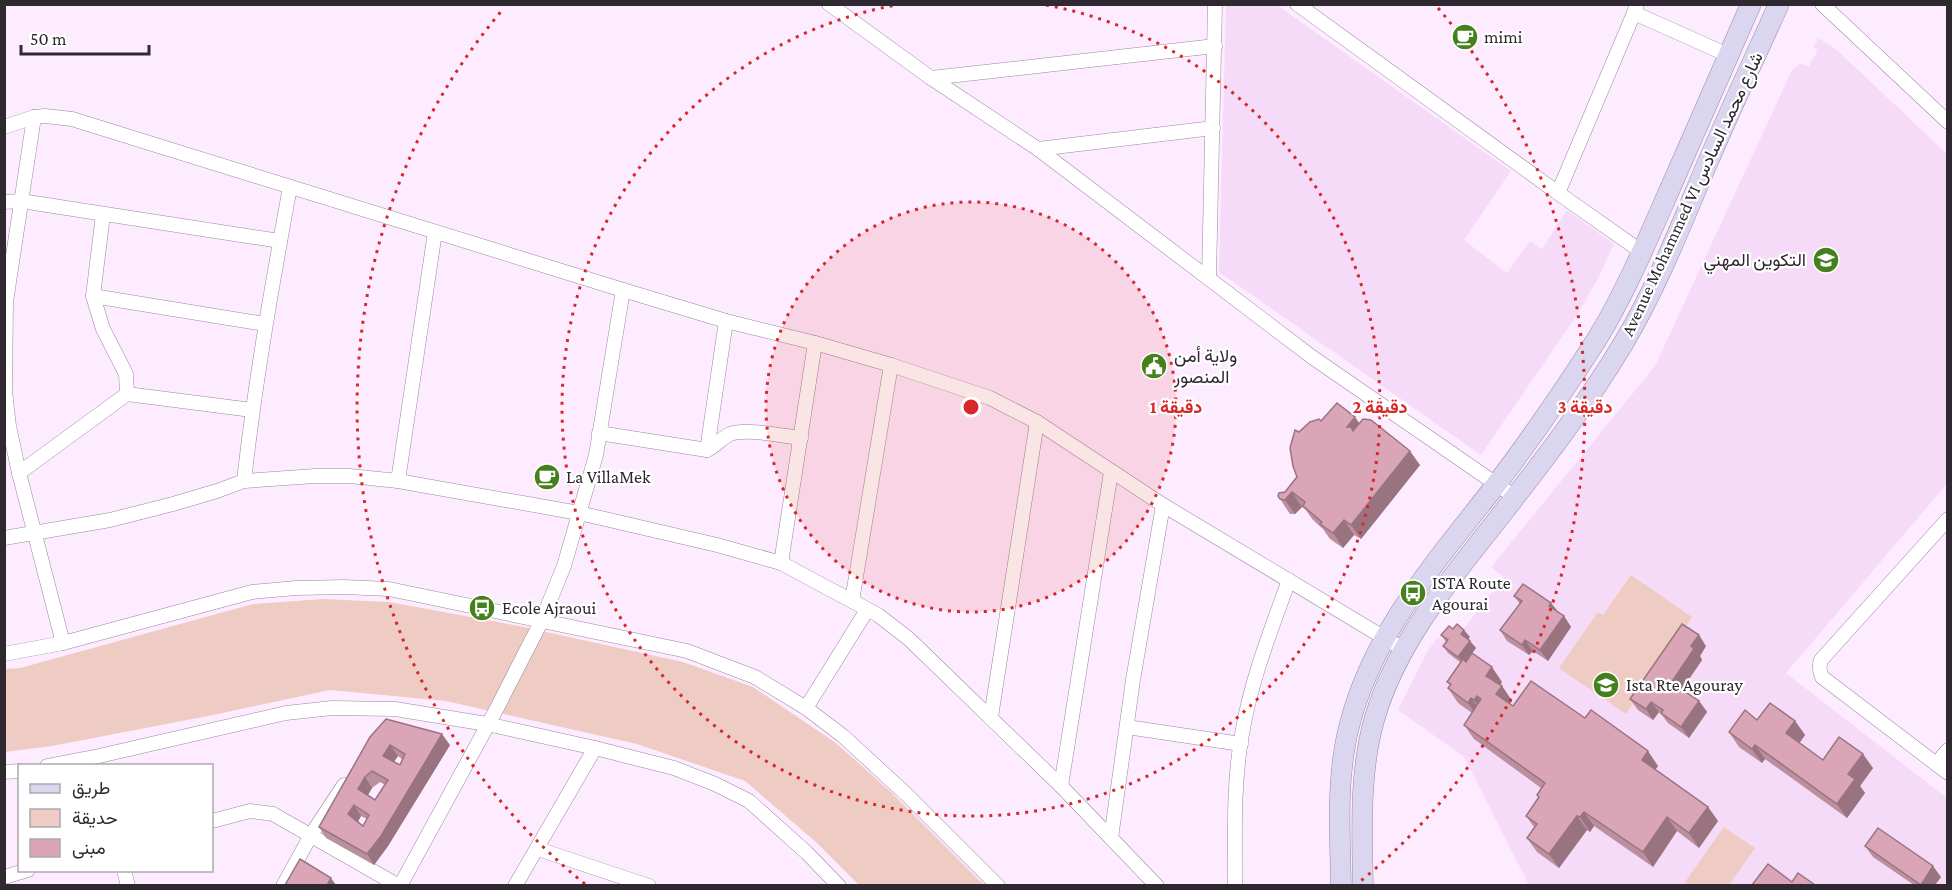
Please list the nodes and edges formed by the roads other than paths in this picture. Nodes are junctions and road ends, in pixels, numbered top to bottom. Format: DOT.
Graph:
graph roads {
  1 [pos="829,4"];
  2 [pos="1215,4"];
  3 [pos="1297,4"];
  4 [pos="1751,4"];
  5 [pos="1779,4"];
  6 [pos="1822,4"];
  7 [pos="1636,9"];
  8 [pos="1215,46"];
  9 [pos="1728,55"];
  10 [pos="931,78"];
  11 [pos="34,117"];
  12 [pos="1947,122"];
  13 [pos="4,127"];
  14 [pos="1213,128"];
  15 [pos="1038,149"];
  16 [pos="290,187"];
  17 [pos="1558,194"];
  18 [pos="21,201"];
  19 [pos="4,202"];
  20 [pos="104,215"];
  21 [pos="435,232"];
  22 [pos="280,241"];
  23 [pos="1642,252"];
  24 [pos="1209,277"];
  25 [pos="623,290"];
  26 [pos="93,296"];
  27 [pos="5,302"];
  28 [pos="726,321"];
  29 [pos="264,324"];
  30 [pos="815,344"];
  31 [pos="891,365"];
  32 [pos="127,394"];
  33 [pos="252,410"];
  34 [pos="1037,422"];
  35 [pos="7,426"];
  36 [pos="599,433"];
  37 [pos="801,438"];
  38 [pos="707,450"];
  39 [pos="1111,472"];
  40 [pos="18,473"];
  41 [pos="244,480"];
  42 [pos="398,481"];
  43 [pos="1497,484"];
  44 [pos="1515,497"];
  45 [pos="1163,505"];
  46 [pos="579,513"];
  47 [pos="1945,527"];
  48 [pos="36,534"];
  49 [pos="4,538"];
  50 [pos="781,563"];
  51 [pos="1289,580"];
  52 [pos="852,601"];
  53 [pos="867,610"];
  54 [pos="542,620"];
  55 [pos="1383,639"];
  56 [pos="63,643"];
  57 [pos="1403,649"];
  58 [pos="4,654"];
  59 [pos="806,708"];
  60 [pos="991,717"];
  61 [pos="488,724"];
  62 [pos="1126,727"];
  63 [pos="1241,744"];
  64 [pos="595,748"];
  65 [pos="1947,750"];
  66 [pos="100,760"];
  67 [pos="58,764"];
  68 [pos="1936,764"];
  69 [pos="1947,773"];
  70 [pos="349,777"];
  71 [pos="1060,786"];
  72 [pos="213,821"];
  73 [pos="310,836"];
  74 [pos="1111,838"];
  75 [pos="538,849"];
  76 [pos="21,872"];
  77 [pos="4,877"];
  78 [pos="631,883"];
  79 [pos="283,885"];
  80 [pos="399,885"];
  81 [pos="515,885"];
  82 [pos="649,885"];
  83 [pos="839,885"];
  84 [pos="998,885"];
  85 [pos="1157,885"];
  86 [pos="1235,885"];
  87 [pos="1341,885"];
  88 [pos="1363,885"];
  1 -- 10 [label="street"];
  2 -- 8 [label="street"];
  3 -- 17 [label="street"];
  4 -- 9 [label="main road, Avenue Mohammed VI شارع محمد السادس"];
  5 -- 44 [label="main road, Avenue Mohammed VI شارع محمد السادس"];
  6 -- 12 [label="street"];
  7 -- 9 [label="street"];
  7 -- 17 [label="street"];
  8 -- 10 [label="street"];
  8 -- 14 [label="street"];
  9 -- 23 [label="main road, Avenue Mohammed VI شارع محمد السادس"];
  10 -- 15 [label="street"];
  11 -- 13 [label="street"];
  11 -- 16 [label="street"];
  11 -- 18 [label="street"];
  14 -- 15 [label="street"];
  14 -- 24 [label="street"];
  15 -- 24 [label="street"];
  16 -- 21 [label="street"];
  16 -- 22 [label="street"];
  17 -- 23 [label="street"];
  18 -- 19 [label="street"];
  18 -- 20 [label="street"];
  18 -- 27 [label="street"];
  20 -- 22 [label="street"];
  20 -- 26 [label="street"];
  21 -- 25 [label="street"];
  21 -- 42 [label="street"];
  22 -- 29 [label="street"];
  23 -- 43 [label="main road, Avenue Mohammed VI شارع محمد السادس"];
  24 -- 43 [label="street"];
  25 -- 28 [label="street"];
  25 -- 36 [label="street"];
  26 -- 29 [label="street"];
  26 -- 32 [label="street"];
  27 -- 35 [label="street"];
  28 -- 30 [label="street"];
  28 -- 38 [label="street"];
  29 -- 33 [label="street"];
  30 -- 31 [label="street"];
  30 -- 37 [label="street"];
  31 -- 34 [label="street"];
  31 -- 52 [label="street"];
  32 -- 33 [label="street"];
  32 -- 40 [label="street"];
  33 -- 41 [label="street"];
  34 -- 39 [label="street"];
  34 -- 60 [label="street"];
  35 -- 40 [label="street"];
  36 -- 38 [label="street"];
  36 -- 46 [label="street"];
  37 -- 38 [label="street"];
  37 -- 50 [label="street"];
  39 -- 45 [label="street"];
  39 -- 71 [label="street"];
  40 -- 48 [label="street"];
  41 -- 42 [label="street"];
  41 -- 48 [label="street"];
  42 -- 46 [label="street"];
  43 -- 44 [label="street"];
  43 -- 55 [label="main road, Avenue Mohammed VI شارع محمد السادس"];
  44 -- 57 [label="main road, Avenue Mohammed VI شارع محمد السادس"];
  45 -- 51 [label="street"];
  45 -- 62 [label="street"];
  46 -- 50 [label="street"];
  46 -- 54 [label="street"];
  47 -- 68 [label="street"];
  48 -- 49 [label="street"];
  48 -- 56 [label="street"];
  50 -- 52 [label="street"];
  51 -- 55 [label="street"];
  51 -- 63 [label="street"];
  52 -- 53 [label="street"];
  53 -- 59 [label="street"];
  53 -- 60 [label="street"];
  54 -- 56 [label="street"];
  54 -- 59 [label="street"];
  54 -- 61 [label="street"];
  55 -- 57 [label="street"];
  55 -- 87 [label="main road, Avenue Mohammed VI شارع محمد السادس"];
  56 -- 58 [label="street"];
  57 -- 88 [label="main road, Avenue Mohammed VI شارع محمد السادس"];
  59 -- 84 [label="street"];
  60 -- 71 [label="street"];
  61 -- 64 [label="street"];
  61 -- 66 [label="street"];
  61 -- 80 [label="street"];
  62 -- 63 [label="street"];
  62 -- 74 [label="street"];
  63 -- 86 [label="street"];
  64 -- 75 [label="street"];
  64 -- 83 [label="street"];
  65 -- 68 [label="street"];
  66 -- 67 [label="street"];
  68 -- 69 [label="street"];
  70 -- 73 [label="street"];
  71 -- 74 [label="street"];
  72 -- 73 [label="street"];
  73 -- 79 [label="street"];
  73 -- 80 [label="street"];
  74 -- 85 [label="street"];
  75 -- 78 [label="street"];
  75 -- 81 [label="street"];
  76 -- 77 [label="street"];
  78 -- 82 [label="street"];
}
